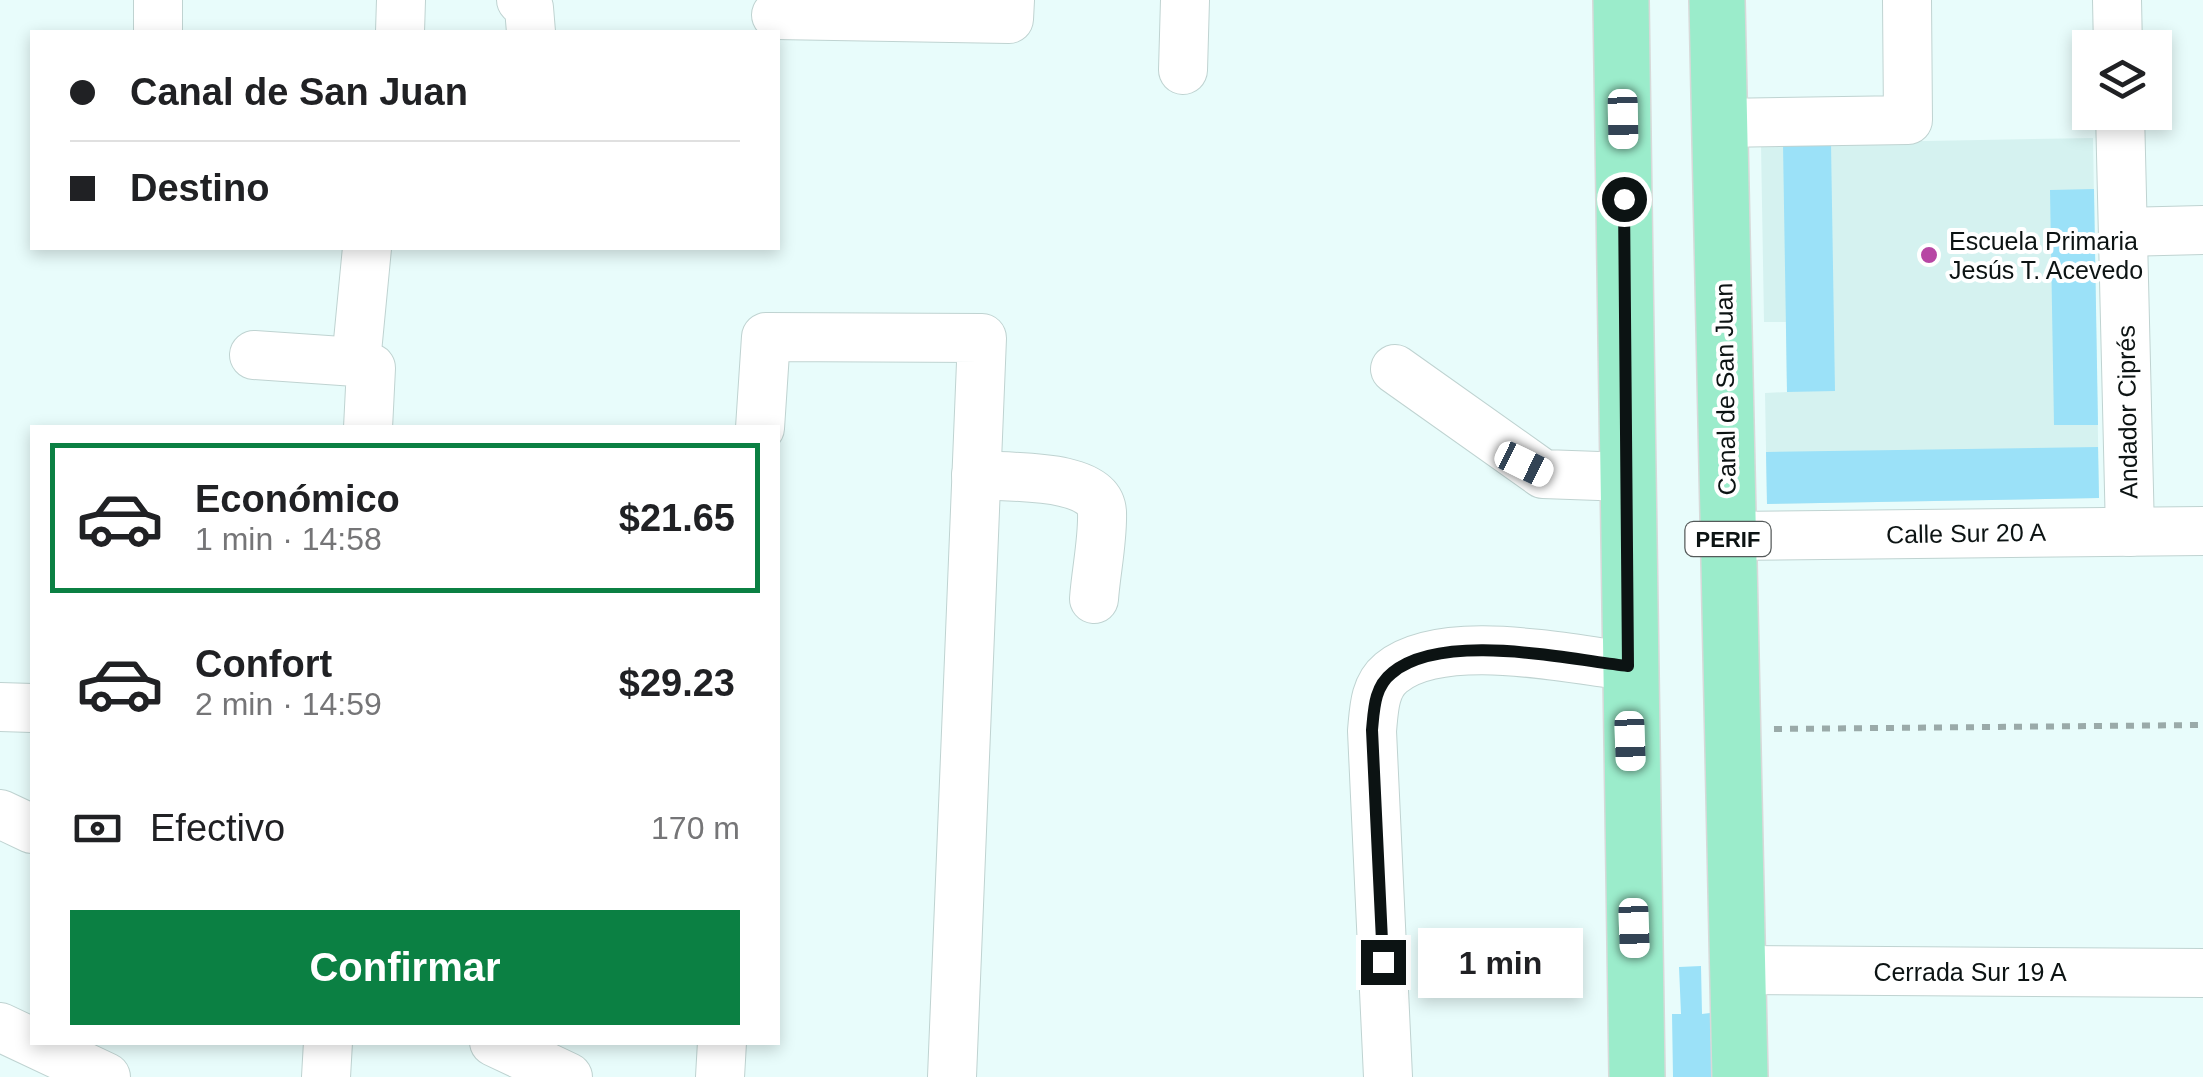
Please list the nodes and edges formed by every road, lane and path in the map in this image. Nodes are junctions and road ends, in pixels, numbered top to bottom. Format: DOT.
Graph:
graph roads {
  1 [pos="158,0"];
  2 [pos="401,0"];
  3 [pos="521,0"];
  4 [pos="1010,0"];
  5 [pos="1185,0"];
  6 [pos="1622,0"];
  7 [pos="1717,0"];
  8 [pos="1906,0"];
  9 [pos="2117,0"];
  10 [pos="776,16"];
  11 [pos="158,30"];
  12 [pos="400,30"];
  13 [pos="531,30"];
  14 [pos="2118,30"];
  15 [pos="1183,70"];
  16 [pos="1720,122"];
  17 [pos="2120,130"];
  18 [pos="2203,230"];
  19 [pos="2122,232"];
  20 [pos="367,250"];
  21 [pos="254,356"];
  22 [pos="356,362"];
  23 [pos="1395,369"];
  24 [pos="368,425"];
  25 [pos="760,425"];
  26 [pos="976,476"];
  27 [pos="1627,477"];
  28 [pos="2203,530"];
  29 [pos="2130,532"];
  30 [pos="1728,536"];
  31 [pos="1094,598"];
  32 [pos="1628,666"];
  33 [pos="0,706"];
  34 [pos="30,708"];
  35 [pos="2203,725"];
  36 [pos="1733,730"];
  37 [pos="0,814"];
  38 [pos="30,828"];
  39 [pos="1738,970"];
  40 [pos="2203,973"];
  41 [pos="0,1027"];
  42 [pos="30,1041"];
  43 [pos="38,1045"];
  44 [pos="328,1045"];
  45 [pos="722,1045"];
  46 [pos="510,1046"];
  47 [pos="0,1056"];
  48 [pos="44,1077"];
  49 [pos="106,1077"];
  50 [pos="326,1077"];
  51 [pos="568,1077"];
  52 [pos="720,1077"];
  53 [pos="952,1077"];
  54 [pos="1388,1077"];
  55 [pos="1637,1077"];
  56 [pos="1740,1077"];
  1 -- 11 [label="street"];
  2 -- 12 [label="street"];
  3 -- 13 [label="street"];
  4 -- 10 [label="street"];
  5 -- 15 [label="street"];
  6 -- 27 [label="main road"];
  7 -- 16 [label="main road, Canal de San Juan / PERIF"];
  8 -- 16 [label="street"];
  9 -- 14 [label="street"];
  16 -- 30 [label="main road, Canal de San Juan / PERIF"];
  17 -- 19 [label="street, Andador Ciprés"];
  18 -- 19 [label="street"];
  19 -- 29 [label="street, Andador Ciprés"];
  20 -- 22 [label="street"];
  21 -- 22 [label="street"];
  22 -- 24 [label="street"];
  23 -- 27 [label="street"];
  25 -- 26 [label="street"];
  26 -- 31 [label="street"];
  26 -- 53 [label="street"];
  27 -- 32 [label="main road"];
  28 -- 29 [label="street, Calle Sur 20 A"];
  29 -- 30 [label="street, Calle Sur 20 A"];
  30 -- 36 [label="main road, Canal de San Juan / PERIF"];
  32 -- 54 [label="street"];
  32 -- 55 [label="main road"];
  33 -- 34 [label="street"];
  35 -- 36 [label="path"];
  36 -- 39 [label="main road, Canal de San Juan / PERIF"];
  37 -- 38 [label="street"];
  39 -- 40 [label="street, Cerrada Sur 19 A"];
  39 -- 56 [label="main road, Canal de San Juan / PERIF"];
  41 -- 42 [label="street"];
  43 -- 49 [label="street"];
  44 -- 50 [label="street"];
  45 -- 52 [label="street"];
  46 -- 51 [label="street"];
  47 -- 48 [label="street"];
}
